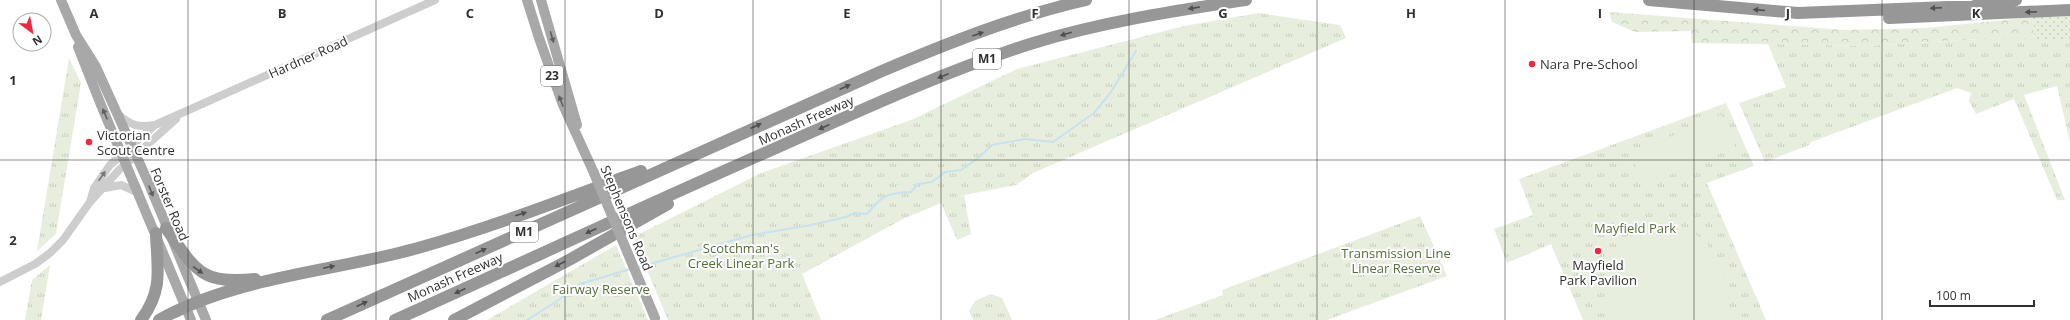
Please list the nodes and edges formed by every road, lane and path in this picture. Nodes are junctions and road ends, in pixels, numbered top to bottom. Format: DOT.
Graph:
graph roads {
  1 [pos="61,0"];
  2 [pos="435,0"];
  3 [pos="541,0"];
  4 [pos="1086,0"];
  5 [pos="1246,0"];
  6 [pos="1649,0"];
  7 [pos="2016,0"];
  8 [pos="527,1"];
  9 [pos="2070,10"];
  10 [pos="1798,13"];
  11 [pos="76,35"];
  12 [pos="116,112"];
  13 [pos="181,114"];
  14 [pos="155,125"];
  15 [pos="721,142"];
  16 [pos="130,146"];
  17 [pos="583,149"];
  18 [pos="122,153"];
  19 [pos="135,155"];
  20 [pos="126,163"];
  21 [pos="741,163"];
  22 [pos="105,188"];
  23 [pos="139,193"];
  24 [pos="90,202"];
  25 [pos="161,231"];
  26 [pos="291,275"];
  27 [pos="0,282"];
  28 [pos="198,302"];
  29 [pos="185,307"];
  30 [pos="656,319"];
  31 [pos="141,320"];
  32 [pos="159,320"];
  33 [pos="191,320"];
  34 [pos="206,320"];
  35 [pos="327,320"];
  36 [pos="395,320"];
  37 [pos="454,320"];
  1 -- 11 [label="main road, Forster Road"];
  2 -- 13 [label="street, Hardner Road"];
  3 -- 17 [label="main road, Stephensons Road / 23, one-way"];
  15 -- 4 [label="highway, Monash Freeway / M1, one-way"];
  5 -- 21 [label="highway, Monash Freeway / M1, one-way"];
  10 -- 6 [label="highway, one-way"];
  7 -- 10 [label="highway, one-way"];
  17 -- 8 [label="main road, Stephensons Road / 23, one-way"];
  9 -- 10 [label="highway, one-way"];
  11 -- 12 [label="main road, Forster Road"];
  18 -- 11 [label="main road, Forster Road, one-way"];
  12 -- 14 [label="street"];
  12 -- 16 [label="main road, Forster Road"];
  13 -- 14 [label="street, Hardner Road"];
  13 -- 19 [label="street, Hardner Road"];
  14 -- 16 [label="street, Hardner Road"];
  26 -- 15 [label="highway, one-way"];
  35 -- 15 [label="highway, Monash Freeway / M1, one-way"];
  16 -- 18 [label="street, Hardner Road"];
  16 -- 19 [label="main road, Forster Road"];
  17 -- 30 [label="main road, Stephensons Road / 23, bridge"];
  18 -- 20 [label="main road, Forster Road"];
  24 -- 18 [label="street, Hardner Road, one-way"];
  19 -- 20 [label="street, Hardner Road"];
  19 -- 25 [label="main road, Forster Road, one-way"];
  20 -- 22 [label="street, Hardner Road"];
  20 -- 23 [label="main road, Forster Road"];
  21 -- 36 [label="highway, Monash Freeway / M1, one-way"];
  21 -- 37 [label="highway, one-way"];
  22 -- 23 [label="street"];
  22 -- 24 [label="street, Hardner Road"];
  23 -- 25 [label="main road, Forster Road"];
  24 -- 27 [label="street"];
  25 -- 26 [label="highway, one-way"];
  25 -- 28 [label="main road, Forster Road"];
  25 -- 29 [label="main road, Forster Road"];
  25 -- 31 [label="highway"];
  26 -- 28 [label="highway"];
  28 -- 29 [label="highway"];
  28 -- 34 [label="main road, Forster Road"];
  29 -- 32 [label="highway"];
  29 -- 33 [label="main road, Forster Road"];
}
